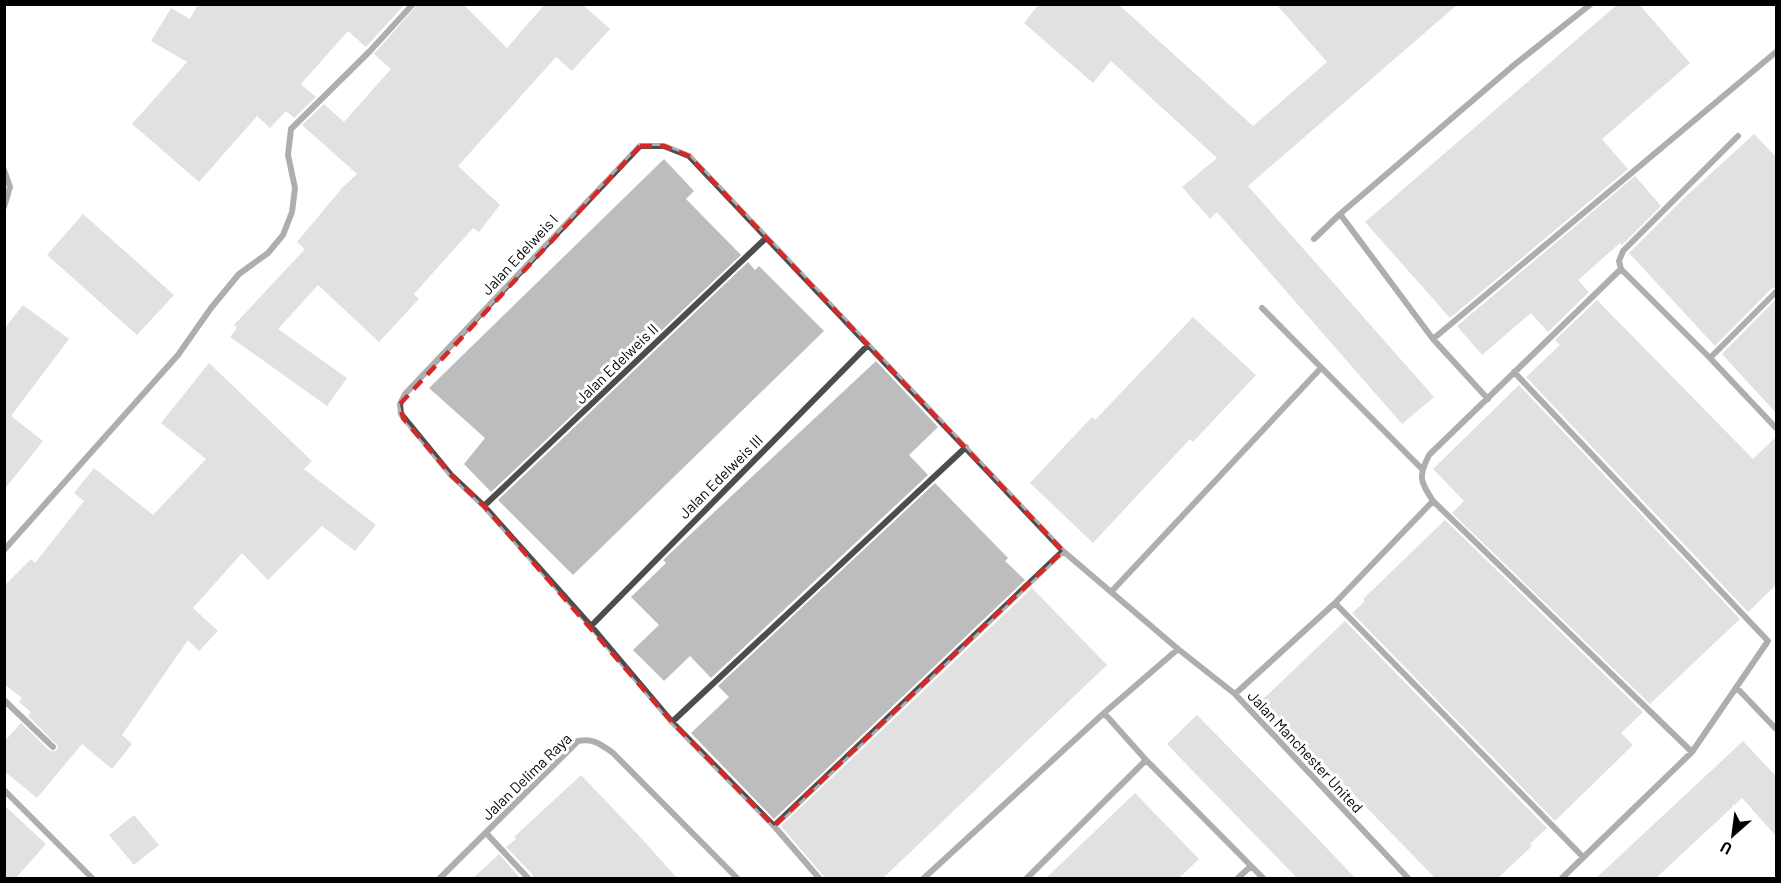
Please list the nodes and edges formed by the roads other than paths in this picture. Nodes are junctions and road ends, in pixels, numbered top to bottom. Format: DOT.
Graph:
graph roads {
  1 [pos="412,4"];
  2 [pos="1592,4"];
  3 [pos="1776,52"];
  4 [pos="1738,136"];
  5 [pos="640,146"];
  6 [pos="4,171"];
  7 [pos="4,207"];
  8 [pos="1340,214"];
  9 [pos="766,238"];
  10 [pos="1314,239"];
  11 [pos="1621,269"];
  12 [pos="1776,292"];
  13 [pos="1262,308"];
  14 [pos="1433,339"];
  15 [pos="868,345"];
  16 [pos="1710,358"];
  17 [pos="1321,368"];
  18 [pos="1514,372"];
  19 [pos="1488,399"];
  20 [pos="1776,428"];
  21 [pos="966,447"];
  22 [pos="1423,470"];
  23 [pos="1433,501"];
  24 [pos="484,506"];
  25 [pos="4,550"];
  26 [pos="1063,551"];
  27 [pos="1112,591"];
  28 [pos="1335,603"];
  29 [pos="591,626"];
  30 [pos="1178,649"];
  31 [pos="1737,688"];
  32 [pos="1235,694"];
  33 [pos="4,700"];
  34 [pos="1104,713"];
  35 [pos="672,722"];
  36 [pos="1776,729"];
  37 [pos="53,747"];
  38 [pos="1692,752"];
  39 [pos="1146,760"];
  40 [pos="4,790"];
  41 [pos="774,826"];
  42 [pos="486,833"];
  43 [pos="1582,857"];
  44 [pos="1251,866"];
  45 [pos="92,879"];
  46 [pos="440,879"];
  47 [pos="528,879"];
  48 [pos="737,879"];
  49 [pos="819,879"];
  50 [pos="924,879"];
  51 [pos="1027,879"];
  52 [pos="1238,879"];
  53 [pos="1263,879"];
  54 [pos="1408,879"];
  55 [pos="1562,879"];
  1 -- 25 [label="street"];
  2 -- 8 [label="street"];
  3 -- 14 [label="street"];
  4 -- 11 [label="street"];
  5 -- 9 [label="street, Jalan Manchester United"];
  5 -- 24 [label="street, Jalan Edelweis I"];
  6 -- 7 [label="street"];
  8 -- 10 [label="street"];
  8 -- 14 [label="street"];
  9 -- 15 [label="street, Jalan Manchester United"];
  9 -- 24 [label="street, Jalan Edelweis II"];
  11 -- 16 [label="street"];
  11 -- 18 [label="street"];
  12 -- 16 [label="street"];
  13 -- 17 [label="street"];
  14 -- 19 [label="street"];
  15 -- 21 [label="street, Jalan Manchester United"];
  15 -- 29 [label="street, Jalan Edelweis III"];
  16 -- 20 [label="street"];
  17 -- 22 [label="street"];
  17 -- 27 [label="street"];
  18 -- 19 [label="street"];
  18 -- 31 [label="street"];
  19 -- 22 [label="street"];
  21 -- 26 [label="street, Jalan Manchester United"];
  21 -- 35 [label="street"];
  22 -- 23 [label="street"];
  23 -- 28 [label="street"];
  23 -- 38 [label="street"];
  24 -- 29 [label="street, Jalan Edelweis I"];
  26 -- 27 [label="street, Jalan Manchester United"];
  26 -- 41 [label="street"];
  27 -- 30 [label="street, Jalan Manchester United"];
  28 -- 32 [label="street"];
  28 -- 43 [label="street"];
  29 -- 35 [label="street, Jalan Edelweis I"];
  30 -- 32 [label="street, Jalan Manchester United"];
  30 -- 34 [label="street"];
  31 -- 36 [label="street"];
  31 -- 38 [label="street"];
  32 -- 54 [label="street, Jalan Manchester United"];
  33 -- 37 [label="street"];
  34 -- 39 [label="street"];
  34 -- 50 [label="street"];
  35 -- 41 [label="street, Jalan Edelweis I"];
  38 -- 43 [label="street"];
  39 -- 44 [label="street"];
  39 -- 51 [label="street"];
  40 -- 45 [label="street"];
  41 -- 49 [label="street, Jalan Edelweis I"];
  42 -- 46 [label="street, Jalan Delima Raya"];
  42 -- 47 [label="street"];
  42 -- 48 [label="street, Jalan Delima Raya"];
  43 -- 55 [label="street"];
  44 -- 52 [label="street"];
  44 -- 53 [label="street"];
}
